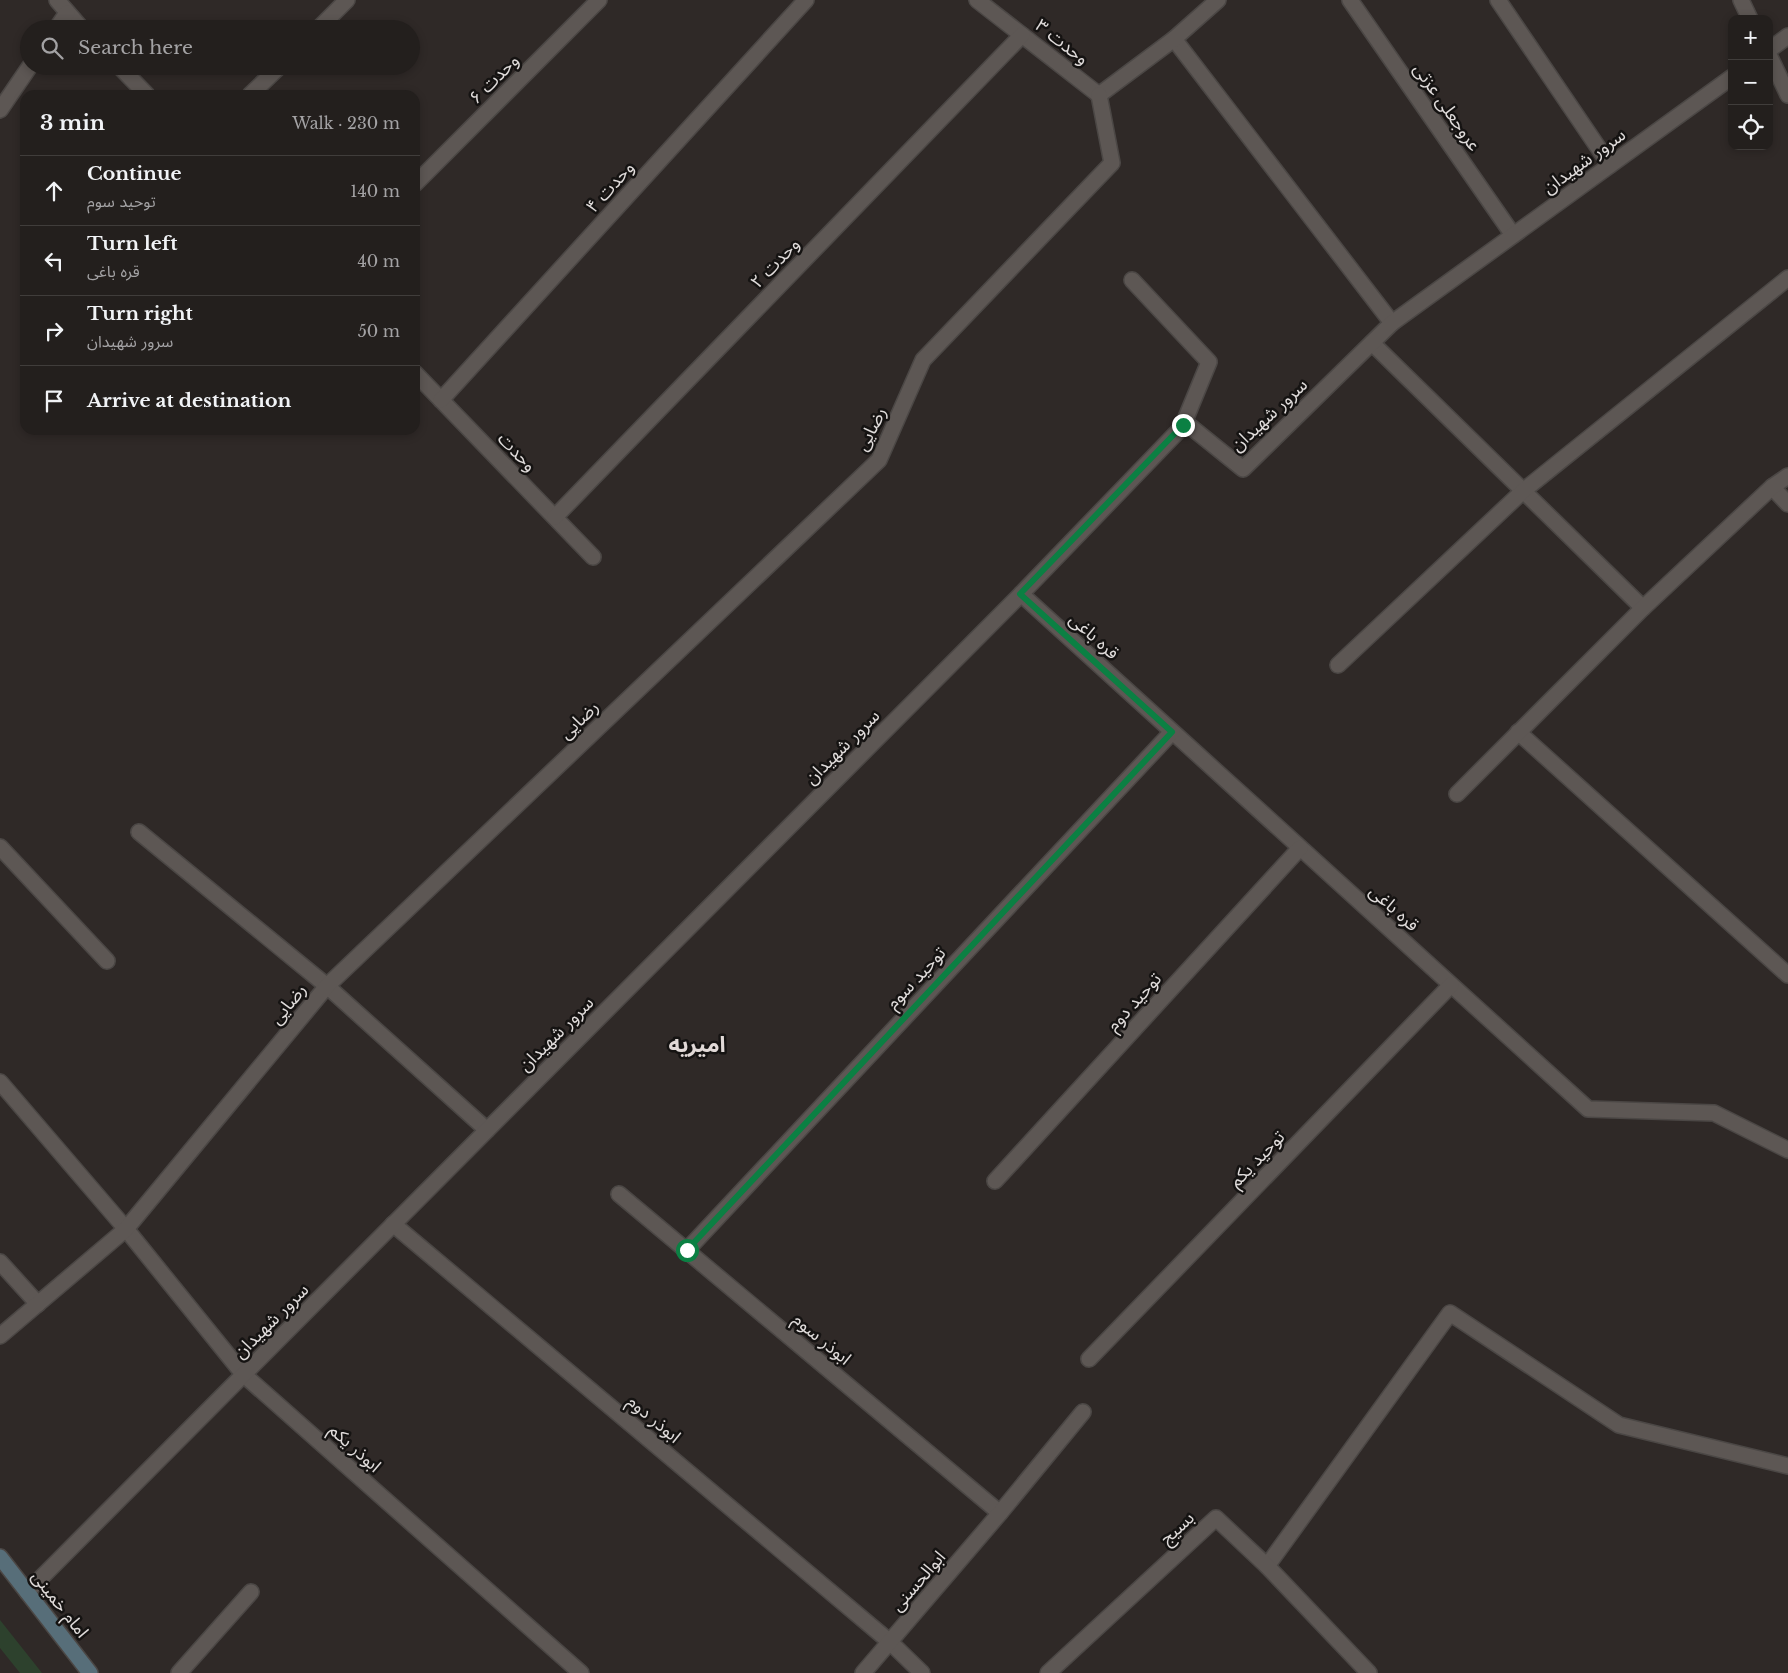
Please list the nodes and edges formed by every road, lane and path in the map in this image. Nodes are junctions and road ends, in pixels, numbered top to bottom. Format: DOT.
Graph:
graph roads {
  1 [pos="58,0"];
  2 [pos="347,0"];
  3 [pos="599,0"];
  4 [pos="806,0"];
  5 [pos="977,0"];
  6 [pos="1218,0"];
  7 [pos="1350,0"];
  8 [pos="1498,0"];
  9 [pos="1741,0"];
  10 [pos="67,13"];
  11 [pos="1748,15"];
  12 [pos="62,20"];
  13 [pos="74,20"];
  14 [pos="327,20"];
  15 [pos="1022,35"];
  16 [pos="1788,36"];
  17 [pos="1174,39"];
  18 [pos="1773,47"];
  19 [pos="1771,60"];
  20 [pos="24,75"];
  21 [pos="127,75"];
  22 [pos="271,75"];
  23 [pos="1728,80"];
  24 [pos="141,90"];
  25 [pos="255,90"];
  26 [pos="1099,95"];
  27 [pos="1788,95"];
  28 [pos="0,110"];
  29 [pos="1610,165"];
  30 [pos="420,179"];
  31 [pos="1513,235"];
  32 [pos="1788,278"];
  33 [pos="1132,280"];
  34 [pos="1392,323"];
  35 [pos="1372,343"];
  36 [pos="420,378"];
  37 [pos="441,400"];
  38 [pos="1183,425"];
  39 [pos="1788,476"];
  40 [pos="1772,487"];
  41 [pos="1523,491"];
  42 [pos="1788,504"];
  43 [pos="555,518"];
  44 [pos="593,557"];
  45 [pos="1020,594"];
  46 [pos="1643,608"];
  47 [pos="1338,666"];
  48 [pos="1172,732"];
  49 [pos="1518,732"];
  50 [pos="1457,794"];
  51 [pos="139,832"];
  52 [pos="0,847"];
  53 [pos="1300,848"];
  54 [pos="107,961"];
  55 [pos="1788,975"];
  56 [pos="327,986"];
  57 [pos="1451,986"];
  58 [pos="0,1082"];
  59 [pos="487,1130"];
  60 [pos="1788,1150"];
  61 [pos="996,1182"];
  62 [pos="619,1194"];
  63 [pos="393,1224"];
  64 [pos="126,1230"];
  65 [pos="687,1250"];
  66 [pos="0,1262"];
  67 [pos="38,1304"];
  68 [pos="0,1336"];
  69 [pos="1089,1359"];
  70 [pos="244,1375"];
  71 [pos="1084,1412"];
  72 [pos="1788,1466"];
  73 [pos="1000,1513"];
  74 [pos="0,1557"];
  75 [pos="1267,1566"];
  76 [pos="27,1592"];
  77 [pos="251,1592"];
  78 [pos="890,1642"];
  79 [pos="90,1673"];
  80 [pos="178,1673"];
  81 [pos="581,1673"];
  82 [pos="863,1673"];
  83 [pos="922,1673"];
  84 [pos="1048,1673"];
  85 [pos="1369,1673"];
  1 -- 10 [label="street"];
  2 -- 14 [label="street"];
  3 -- 30 [label="street, وحدت ۶"];
  4 -- 37 [label="street, وحدت ۴"];
  5 -- 15 [label="street, وحدت ۳"];
  6 -- 17 [label="street"];
  7 -- 31 [label="street, عروجعلی عزتی"];
  8 -- 29 [label="street"];
  9 -- 11 [label="street"];
  10 -- 12 [label="street"];
  10 -- 13 [label="street"];
  15 -- 26 [label="street, وحدت ۳"];
  15 -- 43 [label="street, وحدت ۲"];
  16 -- 18 [label="street"];
  17 -- 26 [label="street"];
  17 -- 34 [label="street"];
  19 -- 27 [label="street"];
  20 -- 28 [label="street"];
  21 -- 24 [label="street"];
  22 -- 25 [label="street"];
  23 -- 29 [label="street, سرور شهیدان"];
  26 -- 56 [label="street, رضایی"];
  29 -- 31 [label="street, سرور شهیدان"];
  31 -- 34 [label="street, سرور شهیدان"];
  32 -- 41 [label="street"];
  33 -- 38 [label="street"];
  34 -- 35 [label="street, سرور شهیدان"];
  35 -- 38 [label="street, سرور شهیدان"];
  35 -- 41 [label="street"];
  36 -- 37 [label="street, وحدت"];
  37 -- 43 [label="street, وحدت"];
  38 -- 45 [label="street, سرور شهیدان"];
  39 -- 40 [label="street"];
  40 -- 42 [label="street"];
  40 -- 46 [label="street"];
  41 -- 46 [label="street"];
  41 -- 47 [label="street"];
  43 -- 44 [label="street, وحدت"];
  45 -- 48 [label="street, قره باغی"];
  45 -- 59 [label="street, سرور شهیدان"];
  46 -- 49 [label="street"];
  48 -- 53 [label="street, قره باغی"];
  48 -- 65 [label="street, توحید سوم"];
  49 -- 50 [label="street"];
  49 -- 55 [label="street"];
  51 -- 56 [label="street"];
  52 -- 54 [label="street"];
  53 -- 57 [label="street, قره باغی"];
  53 -- 61 [label="street, توحید دوم"];
  56 -- 59 [label="street"];
  56 -- 64 [label="street, رضایی"];
  57 -- 60 [label="street, قره باغی"];
  57 -- 69 [label="street, توحید یکم"];
  58 -- 64 [label="street, ابوذر یکم"];
  59 -- 63 [label="street, سرور شهیدان"];
  62 -- 65 [label="street, ابوذر سوم"];
  63 -- 70 [label="street, سرور شهیدان"];
  63 -- 78 [label="street, ابوذر دوم"];
  64 -- 67 [label="street, رضایی"];
  64 -- 70 [label="street, ابوذر یکم"];
  65 -- 73 [label="street, ابوذر سوم"];
  66 -- 67 [label="street"];
  67 -- 68 [label="street, رضایی"];
  70 -- 76 [label="street, سرور شهیدان"];
  70 -- 81 [label="street, ابوذر یکم"];
  71 -- 73 [label="street"];
  72 -- 75 [label="street"];
  73 -- 78 [label="street, ابوالحسنی"];
  74 -- 76 [label="main road, امام خمینی"];
  75 -- 84 [label="street, بسیج"];
  75 -- 85 [label="street, بسیج"];
  76 -- 79 [label="main road, امام خمینی"];
  77 -- 80 [label="street"];
  78 -- 82 [label="street, ابوالحسنی"];
  78 -- 83 [label="street"];
}
